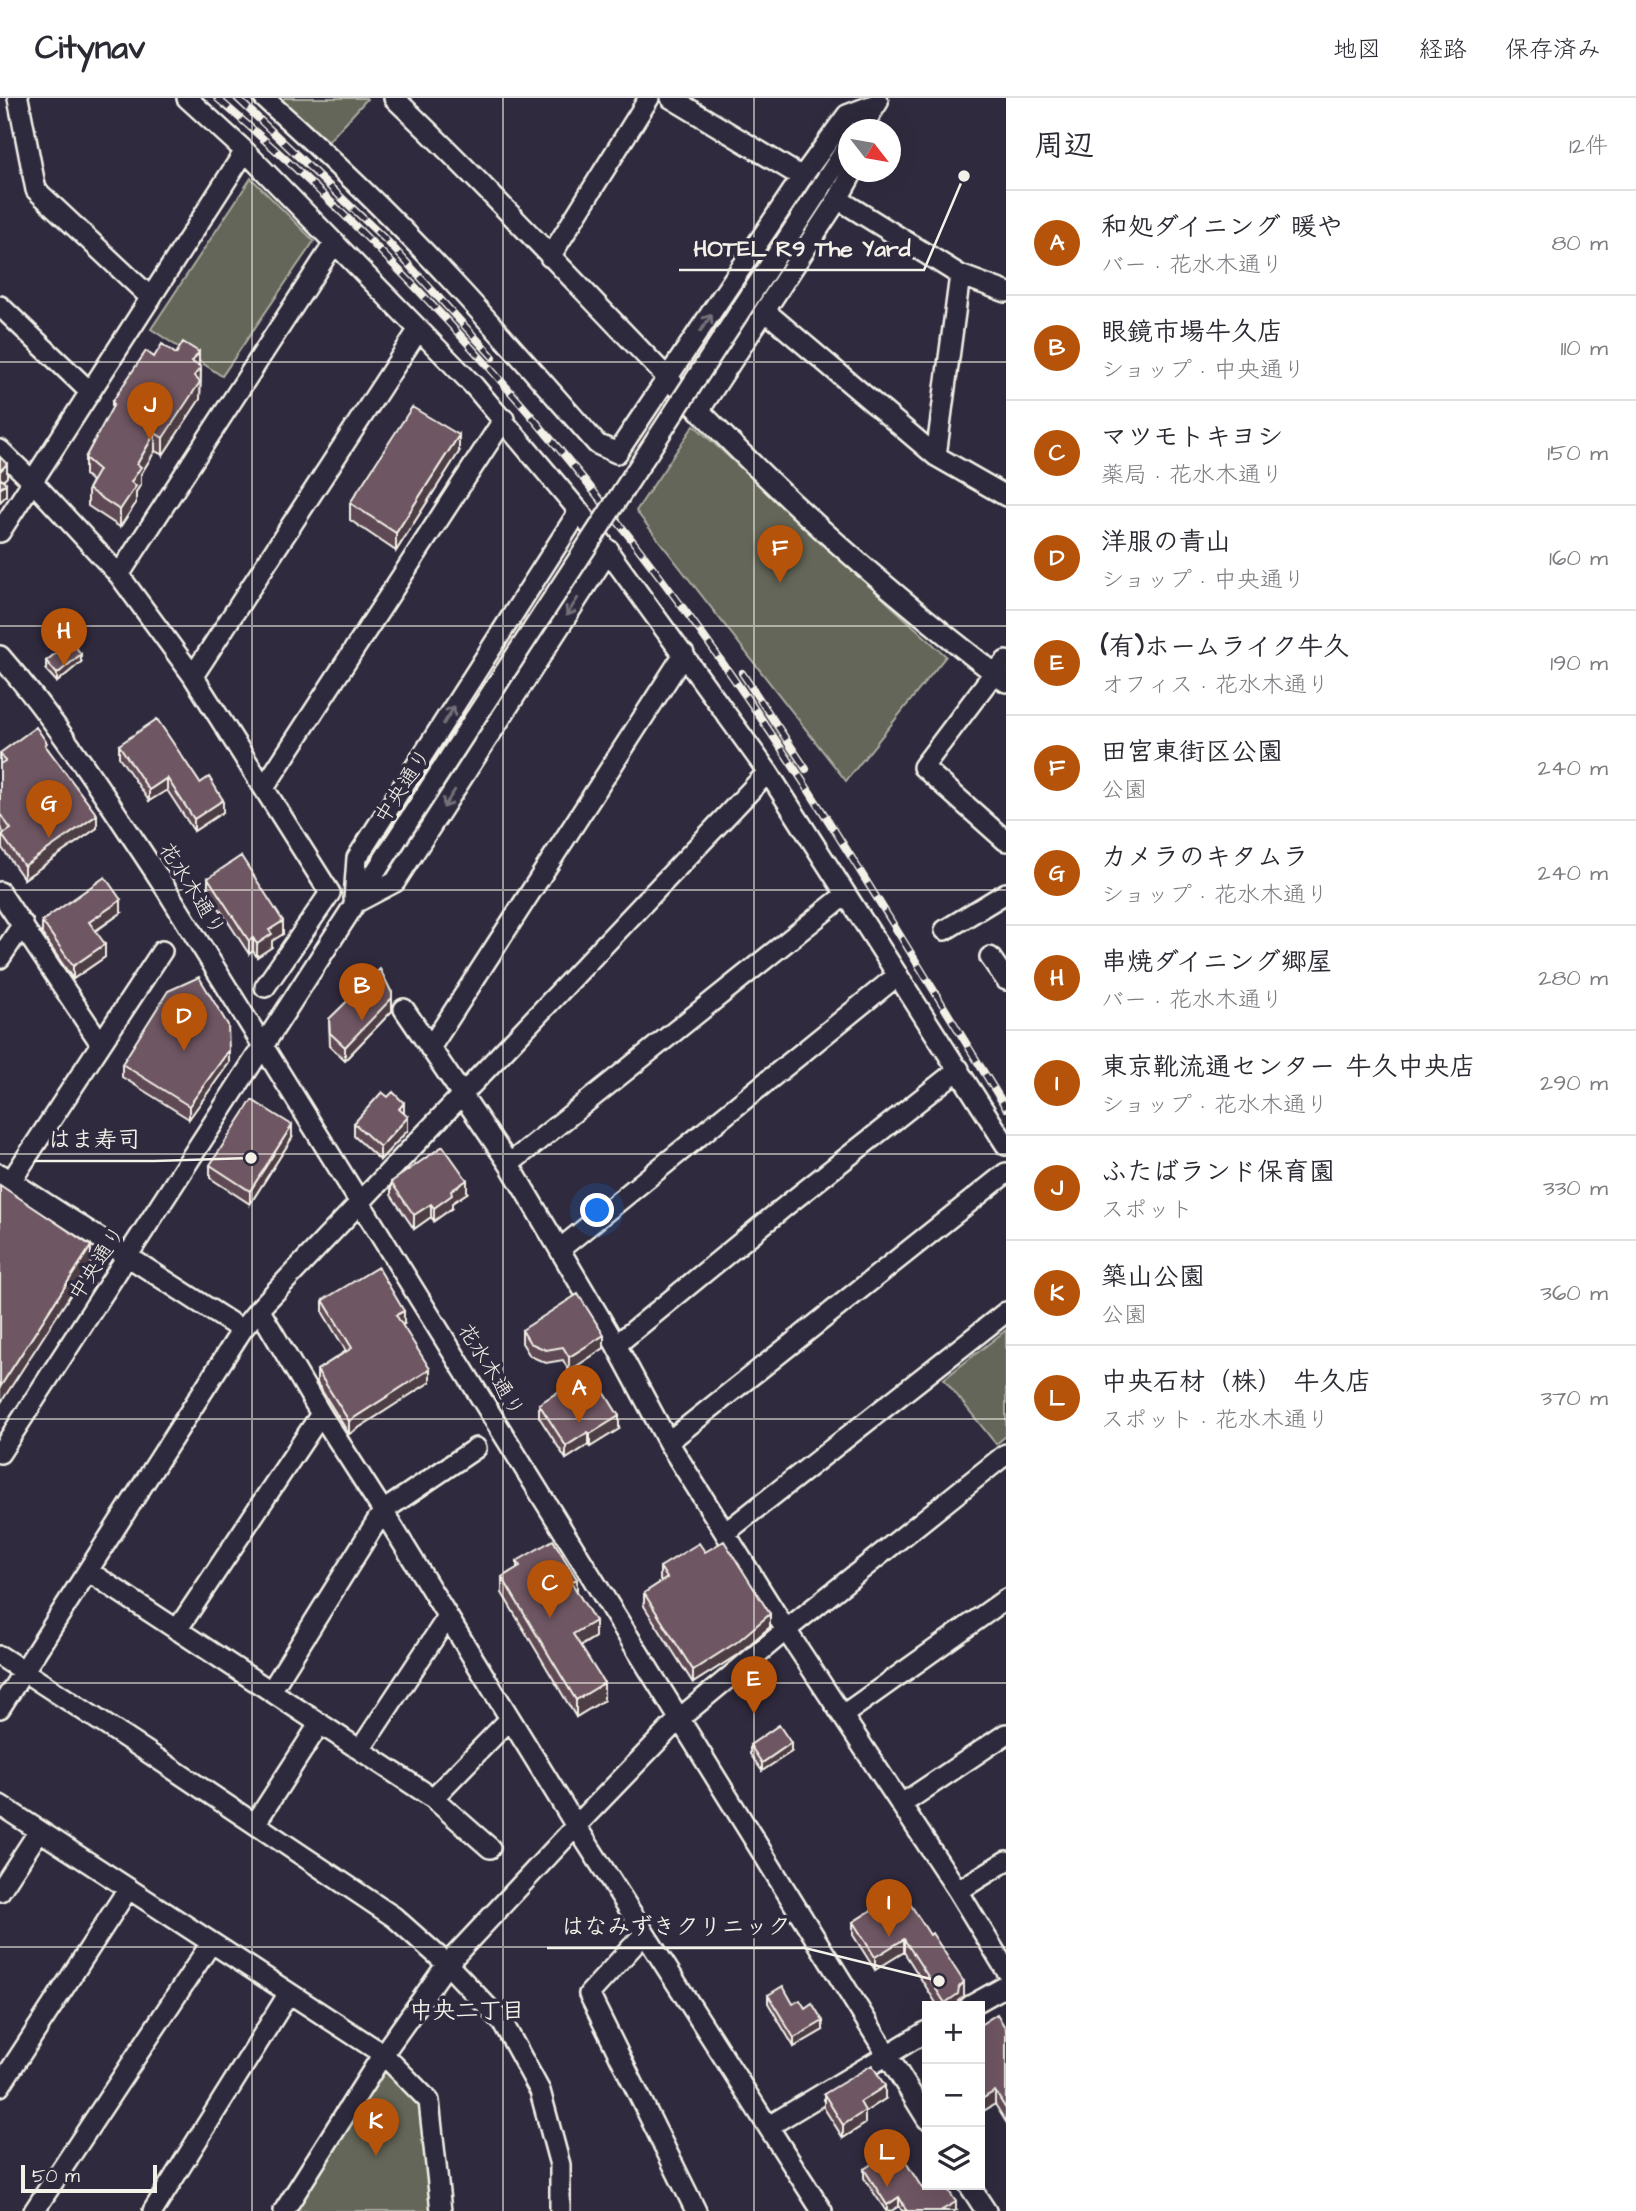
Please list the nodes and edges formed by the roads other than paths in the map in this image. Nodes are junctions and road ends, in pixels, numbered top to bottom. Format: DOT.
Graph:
graph roads {
  1 [pos="18,98"];
  2 [pos="187,98"];
  3 [pos="264,98"];
  4 [pos="394,98"];
  5 [pos="649,98"];
  6 [pos="671,98"];
  7 [pos="878,101"];
  8 [pos="867,119"];
  9 [pos="877,119"];
  10 [pos="245,151"];
  11 [pos="838,163"];
  12 [pos="802,177"];
  13 [pos="847,182"];
  14 [pos="838,199"];
  15 [pos="335,242"];
  16 [pos="550,257"];
  17 [pos="960,275"];
  18 [pos="1006,292"];
  19 [pos="151,298"];
  20 [pos="0,306"];
  21 [pos="765,311"];
  22 [pos="419,328"];
  23 [pos="668,379"];
  24 [pos="89,391"];
  25 [pos="699,411"];
  26 [pos="504,419"];
  27 [pos="0,450"];
  28 [pos="936,456"];
  29 [pos="32,481"];
  30 [pos="1006,496"];
  31 [pos="579,511"];
  32 [pos="0,532"];
  33 [pos="609,550"];
  34 [pos="119,575"];
  35 [pos="684,654"];
  36 [pos="0,656"];
  37 [pos="1002,672"];
  38 [pos="194,676"];
  39 [pos="768,772"];
  40 [pos="264,788"];
  41 [pos="1006,841"];
  42 [pos="0,892"];
  43 [pos="1006,893"];
  44 [pos="845,895"];
  45 [pos="354,904"];
  46 [pos="23,924"];
  47 [pos="945,930"];
  48 [pos="162,951"];
  49 [pos="990,957"];
  50 [pos="0,958"];
  51 [pos="898,975"];
  52 [pos="1006,980"];
  53 [pos="265,987"];
  54 [pos="404,1009"];
  55 [pos="101,1044"];
  56 [pos="264,1045"];
  57 [pos="430,1048"];
  58 [pos="959,1069"];
  59 [pos="461,1096"];
  60 [pos="1006,1145"];
  61 [pos="509,1164"];
  62 [pos="1006,1173"];
  63 [pos="5,1177"];
  64 [pos="360,1199"];
  65 [pos="560,1249"];
  66 [pos="128,1258"];
  67 [pos="259,1308"];
  68 [pos="1006,1312"];
  69 [pos="242,1330"];
  70 [pos="616,1345"];
  71 [pos="321,1414"];
  72 [pos="668,1442"];
  73 [pos="476,1448"];
  74 [pos="0,1452"];
  75 [pos="1006,1454"];
  76 [pos="383,1511"];
  77 [pos="725,1533"];
  78 [pos="88,1571"];
  79 [pos="1006,1599"];
  80 [pos="447,1618"];
  81 [pos="177,1630"];
  82 [pos="786,1630"];
  83 [pos="0,1656"];
  84 [pos="23,1671"];
  85 [pos="271,1691"];
  86 [pos="0,1708"];
  87 [pos="843,1715"];
  88 [pos="680,1718"];
  89 [pos="510,1720"];
  90 [pos="320,1723"];
  91 [pos="1006,1734"];
  92 [pos="360,1750"];
  93 [pos="433,1798"];
  94 [pos="902,1804"];
  95 [pos="0,1805"];
  96 [pos="255,1824"];
  97 [pos="576,1826"];
  98 [pos="39,1830"];
  99 [pos="490,1848"];
  100 [pos="1006,1861"];
  101 [pos="128,1889"];
  102 [pos="0,1891"];
  103 [pos="958,1891"];
  104 [pos="644,1934"];
  105 [pos="211,1942"];
  106 [pos="447,1964"];
  107 [pos="1006,1970"];
  108 [pos="1006,1986"];
  109 [pos="289,1993"];
  110 [pos="979,2001"];
  111 [pos="922,2034"];
  112 [pos="383,2054"];
  113 [pos="886,2054"];
  114 [pos="0,2086"];
  115 [pos="922,2111"];
  116 [pos="769,2126"];
  117 [pos="972,2190"];
  118 [pos="34,2211"];
  119 [pos="153,2211"];
  120 [pos="284,2211"];
  121 [pos="440,2211"];
  122 [pos="560,2211"];
  123 [pos="696,2211"];
  124 [pos="822,2211"];
  125 [pos="986,2211"];
  1 -- 19 [label="street"];
  2 -- 10 [label="street"];
  3 -- 23 [label="street"];
  4 -- 16 [label="street"];
  5 -- 16 [label="street"];
  6 -- 12 [label="street"];
  7 -- 8 [label="street"];
  7 -- 9 [label="street"];
  7 -- 12 [label="street"];
  10 -- 15 [label="street"];
  10 -- 19 [label="street"];
  11 -- 45 [label="street, 中央通り, bridge"];
  23 -- 12 [label="street, one-way"];
  13 -- 14 [label="street"];
  14 -- 17 [label="street"];
  14 -- 21 [label="street"];
  15 -- 22 [label="street"];
  15 -- 34 [label="street"];
  16 -- 23 [label="street"];
  17 -- 18 [label="street"];
  17 -- 28 [label="street"];
  19 -- 24 [label="street"];
  20 -- 24 [label="street"];
  21 -- 25 [label="street"];
  21 -- 28 [label="street"];
  22 -- 26 [label="street"];
  22 -- 38 [label="street"];
  23 -- 25 [label="street"];
  24 -- 29 [label="street"];
  25 -- 37 [label="street"];
  26 -- 31 [label="street"];
  26 -- 40 [label="street"];
  27 -- 29 [label="street"];
  28 -- 30 [label="street"];
  29 -- 32 [label="street"];
  29 -- 34 [label="street"];
  31 -- 33 [label="street"];
  45 -- 31 [label="street, one-way"];
  33 -- 35 [label="street"];
  33 -- 45 [label="street, one-way"];
  34 -- 38 [label="street"];
  35 -- 39 [label="street"];
  35 -- 57 [label="street"];
  36 -- 56 [label="street, 花水木通り"];
  37 -- 41 [label="street"];
  38 -- 40 [label="street"];
  39 -- 44 [label="street"];
  39 -- 59 [label="street"];
  40 -- 53 [label="street"];
  42 -- 46 [label="street"];
  43 -- 47 [label="street"];
  44 -- 51 [label="street"];
  44 -- 61 [label="street"];
  45 -- 56 [label="street, 中央通り"];
  46 -- 50 [label="street"];
  46 -- 55 [label="street"];
  48 -- 55 [label="street"];
  49 -- 52 [label="street"];
  51 -- 58 [label="street"];
  51 -- 65 [label="street"];
  54 -- 57 [label="street"];
  55 -- 63 [label="street"];
  56 -- 64 [label="street, 花水木通り"];
  56 -- 66 [label="street, 中央通り"];
  57 -- 59 [label="street"];
  58 -- 60 [label="street"];
  58 -- 70 [label="street"];
  59 -- 61 [label="street"];
  59 -- 64 [label="street"];
  61 -- 65 [label="street"];
  62 -- 72 [label="street"];
  63 -- 66 [label="street"];
  64 -- 67 [label="street"];
  64 -- 88 [label="street, 花水木通り"];
  65 -- 70 [label="street"];
  66 -- 69 [label="street"];
  66 -- 74 [label="street, 中央通り"];
  67 -- 69 [label="street"];
  67 -- 71 [label="street"];
  68 -- 77 [label="street"];
  69 -- 78 [label="street"];
  70 -- 72 [label="street"];
  71 -- 76 [label="street"];
  71 -- 81 [label="street"];
  72 -- 77 [label="street"];
  73 -- 76 [label="street"];
  75 -- 82 [label="street"];
  76 -- 80 [label="street"];
  76 -- 85 [label="street"];
  77 -- 82 [label="street"];
  78 -- 81 [label="street"];
  78 -- 84 [label="street"];
  79 -- 87 [label="street"];
  80 -- 89 [label="street"];
  80 -- 92 [label="street"];
  81 -- 85 [label="street"];
  82 -- 87 [label="street"];
  82 -- 88 [label="street"];
  83 -- 84 [label="street"];
  84 -- 86 [label="street"];
  84 -- 96 [label="street"];
  85 -- 90 [label="street"];
  87 -- 94 [label="street"];
  88 -- 97 [label="street"];
  88 -- 113 [label="street, 花水木通り"];
  89 -- 93 [label="street"];
  89 -- 97 [label="street"];
  90 -- 92 [label="street"];
  90 -- 96 [label="street"];
  91 -- 94 [label="street"];
  92 -- 93 [label="street"];
  93 -- 99 [label="street"];
  94 -- 103 [label="street"];
  95 -- 98 [label="street"];
  96 -- 106 [label="street"];
  97 -- 104 [label="street"];
  97 -- 106 [label="street"];
  98 -- 101 [label="street"];
  98 -- 102 [label="street"];
  100 -- 103 [label="street"];
  101 -- 105 [label="street"];
  101 -- 114 [label="street"];
  103 -- 107 [label="street"];
  104 -- 116 [label="street"];
  104 -- 123 [label="street"];
  105 -- 109 [label="street"];
  105 -- 118 [label="street"];
  106 -- 112 [label="street"];
  106 -- 122 [label="street"];
  108 -- 110 [label="street"];
  109 -- 112 [label="street"];
  109 -- 119 [label="street"];
  111 -- 113 [label="street"];
  112 -- 120 [label="street"];
  112 -- 121 [label="street"];
  113 -- 115 [label="street, 花水木通り"];
  113 -- 116 [label="street"];
  116 -- 124 [label="street"];
  117 -- 125 [label="street"];
}
